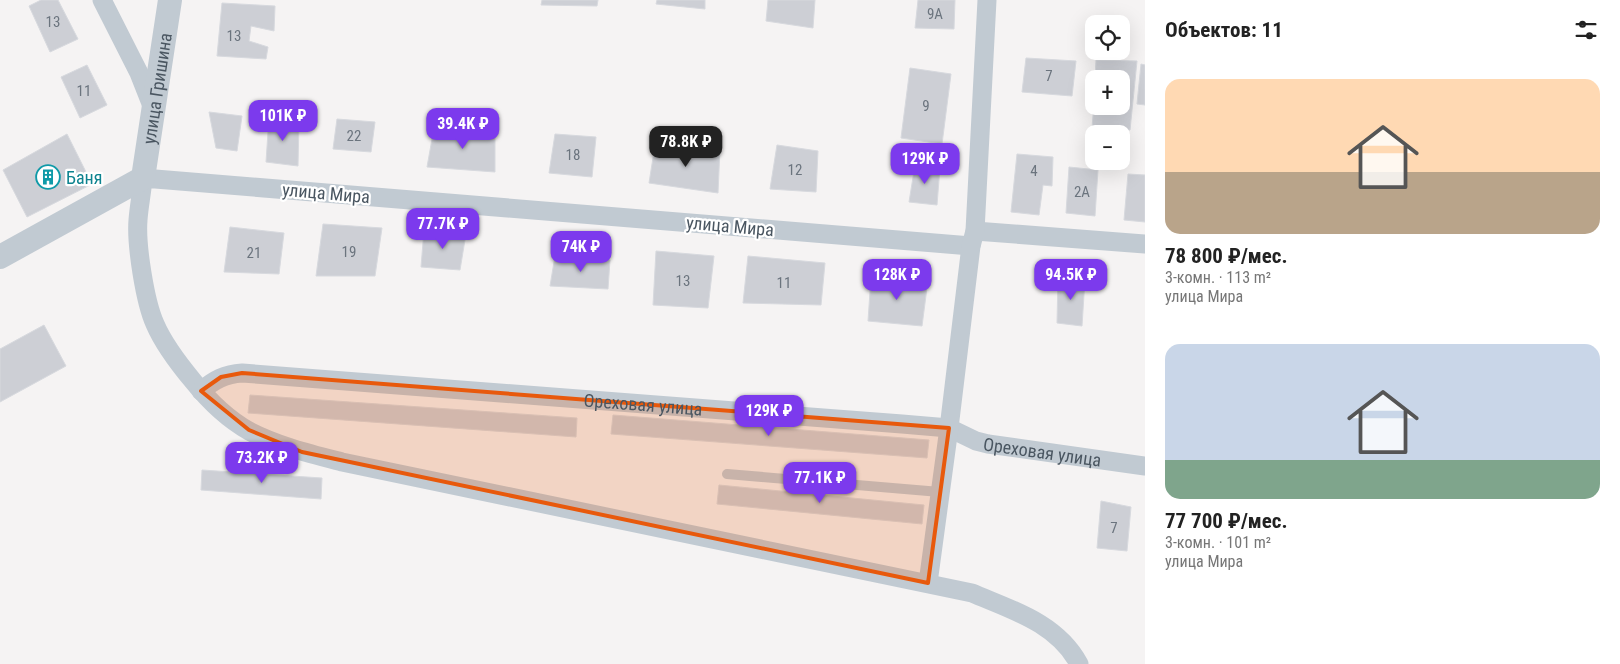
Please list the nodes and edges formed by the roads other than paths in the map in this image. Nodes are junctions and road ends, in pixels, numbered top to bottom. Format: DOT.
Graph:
graph roads {
  1 [pos="102,0"];
  2 [pos="170,0"];
  3 [pos="987,0"];
  4 [pos="154,112"];
  5 [pos="144,178"];
  6 [pos="973,238"];
  7 [pos="1145,244"];
  8 [pos="0,257"];
  9 [pos="201,391"];
  10 [pos="949,428"];
  11 [pos="1145,466"];
  12 [pos="727,474"];
  13 [pos="940,492"];
  14 [pos="928,583"];
  15 [pos="1079,664"];
  1 -- 4 [label="street"];
  2 -- 4 [label="street, улица Гришина"];
  3 -- 6 [label="street"];
  4 -- 5 [label="street, улица Гришина"];
  5 -- 6 [label="street, улица Мира"];
  5 -- 8 [label="street"];
  5 -- 9 [label="street"];
  6 -- 7 [label="street, улица Мира"];
  6 -- 10 [label="street"];
  9 -- 10 [label="street, Ореховая улица"];
  9 -- 14 [label="street"];
  10 -- 11 [label="street, Ореховая улица"];
  10 -- 13 [label="street"];
  12 -- 13 [label="lane"];
  13 -- 14 [label="street"];
  14 -- 15 [label="street"];
}
